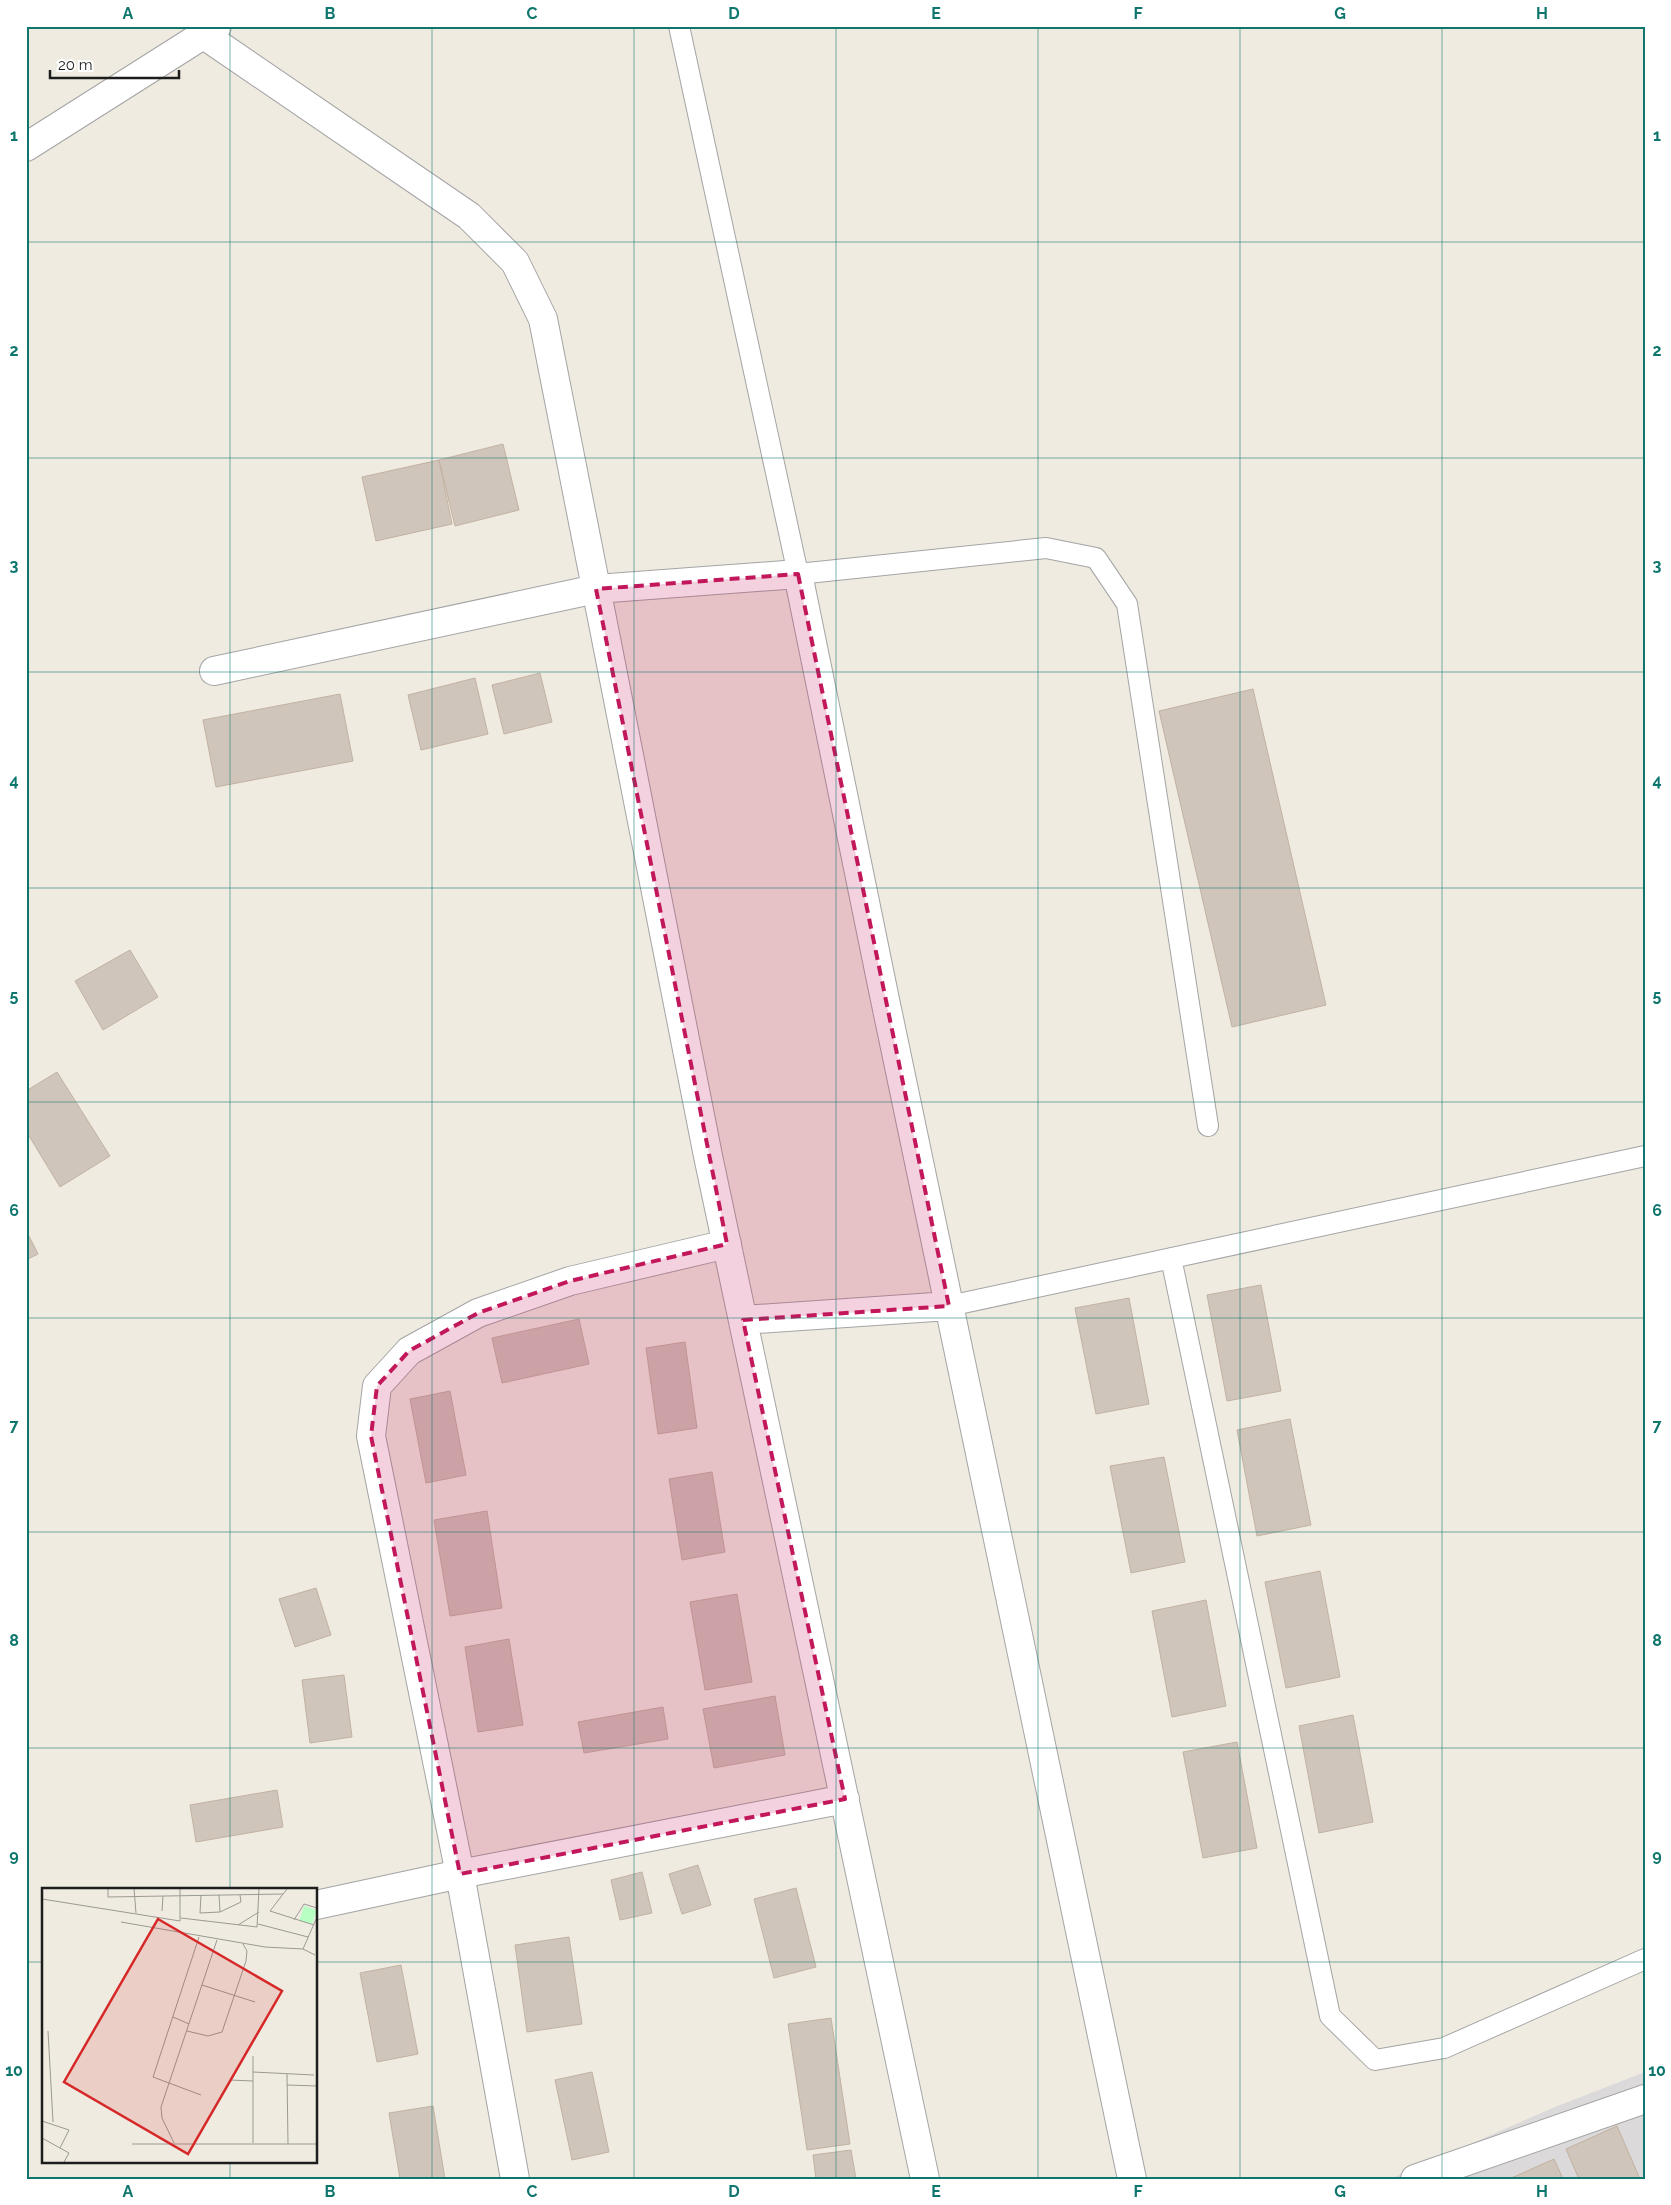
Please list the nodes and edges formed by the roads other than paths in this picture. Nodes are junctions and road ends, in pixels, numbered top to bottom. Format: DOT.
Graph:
graph roads {
  1 [pos="679,26"];
  2 [pos="211,30"];
  3 [pos="26,147"];
  4 [pos="798,574"];
  5 [pos="596,589"];
  6 [pos="214,671"];
  7 [pos="1208,1126"];
  8 [pos="1645,1156"];
  9 [pos="727,1244"];
  10 [pos="1171,1258"];
  11 [pos="949,1306"];
  12 [pos="743,1320"];
  13 [pos="845,1799"];
  14 [pos="460,1874"];
  15 [pos="318,1905"];
  16 [pos="1645,1959"];
  17 [pos="1645,2099"];
  18 [pos="515,2179"];
  19 [pos="925,2179"];
  20 [pos="1132,2179"];
  21 [pos="1415,2179"];
  1 -- 4 [label="lane"];
  2 -- 3 [label="street"];
  2 -- 5 [label="street"];
  4 -- 5 [label="street"];
  4 -- 7 [label="lane"];
  4 -- 11 [label="street"];
  5 -- 6 [label="street"];
  5 -- 9 [label="street"];
  8 -- 10 [label="lane"];
  9 -- 12 [label="street"];
  9 -- 14 [label="street"];
  10 -- 11 [label="lane"];
  10 -- 16 [label="lane"];
  11 -- 12 [label="street"];
  11 -- 20 [label="street"];
  12 -- 13 [label="street"];
  13 -- 14 [label="street"];
  13 -- 19 [label="street"];
  14 -- 15 [label="street"];
  14 -- 18 [label="street"];
  17 -- 21 [label="street"];
}
